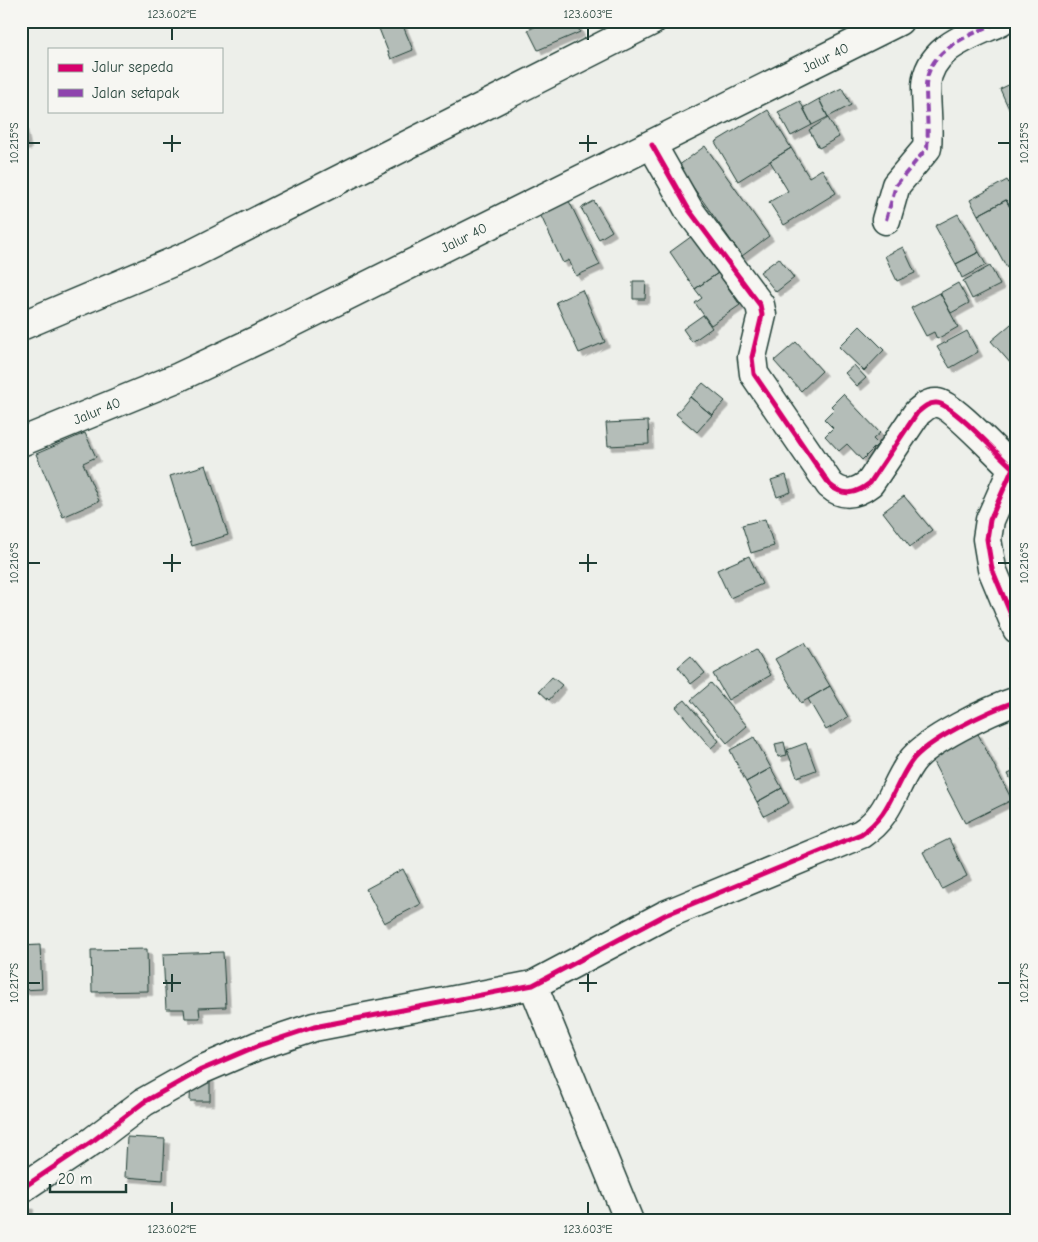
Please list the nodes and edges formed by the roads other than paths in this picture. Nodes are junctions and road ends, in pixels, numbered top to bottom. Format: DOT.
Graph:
graph roads {
  1 [pos="652,21"];
  2 [pos="899,21"];
  3 [pos="1001,21"];
  4 [pos="652,144"];
  5 [pos="886,220"];
  6 [pos="21,326"];
  7 [pos="21,442"];
  8 [pos="1015,469"];
  9 [pos="1017,630"];
  10 [pos="1017,702"];
  11 [pos="533,985"];
  12 [pos="21,1188"];
  13 [pos="629,1221"];
  1 -- 6 [label="main road"];
  2 -- 4 [label="main road, Jalur 40"];
  3 -- 5 [label="main road"];
  4 -- 7 [label="main road, Jalur 40"];
  4 -- 8 [label="main road"];
  8 -- 9 [label="main road"];
  10 -- 11 [label="main road"];
  11 -- 12 [label="main road"];
  11 -- 13 [label="main road"];
}
